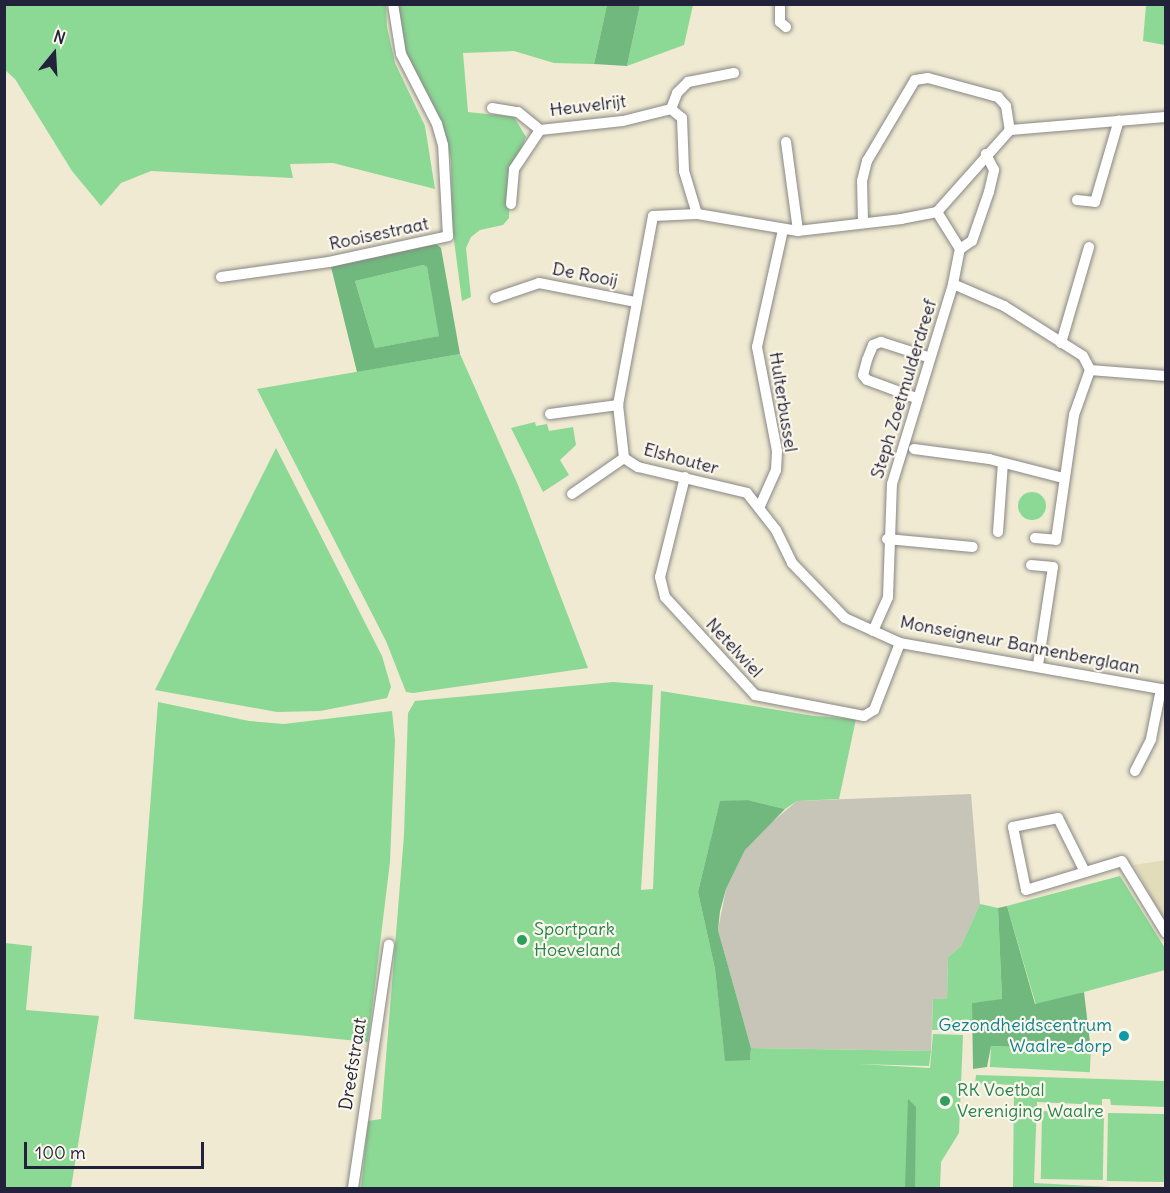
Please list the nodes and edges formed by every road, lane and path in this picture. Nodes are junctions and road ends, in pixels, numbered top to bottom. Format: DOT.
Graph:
graph roads {
  1 [pos="393,4"];
  2 [pos="780,4"];
  3 [pos="786,27"];
  4 [pos="735,73"];
  5 [pos="492,108"];
  6 [pos="671,109"];
  7 [pos="1166,117"];
  8 [pos="1119,120"];
  9 [pos="540,130"];
  10 [pos="1010,130"];
  11 [pos="786,142"];
  12 [pos="986,154"];
  13 [pos="1077,200"];
  14 [pos="511,204"];
  15 [pos="937,212"];
  16 [pos="697,214"];
  17 [pos="863,221"];
  18 [pos="783,230"];
  19 [pos="798,231"];
  20 [pos="1089,247"];
  21 [pos="960,249"];
  22 [pos="221,277"];
  23 [pos="953,284"];
  24 [pos="495,298"];
  25 [pos="636,302"];
  26 [pos="1061,343"];
  27 [pos="928,357"];
  28 [pos="1090,370"];
  29 [pos="1166,376"];
  30 [pos="916,398"];
  31 [pos="618,405"];
  32 [pos="550,414"];
  33 [pos="914,449"];
  34 [pos="624,458"];
  35 [pos="1003,464"];
  36 [pos="685,477"];
  37 [pos="1063,478"];
  38 [pos="572,494"];
  39 [pos="760,506"];
  40 [pos="998,532"];
  41 [pos="1035,538"];
  42 [pos="887,539"];
  43 [pos="973,547"];
  44 [pos="1031,564"];
  45 [pos="873,631"];
  46 [pos="900,643"];
  47 [pos="1038,665"];
  48 [pos="1163,689"];
  49 [pos="1135,771"];
  50 [pos="1084,872"];
  51 [pos="1166,933"];
  52 [pos="389,945"];
  53 [pos="353,1188"];
  1 -- 22 [label="street, Rooisestraat"];
  2 -- 3 [label="street"];
  4 -- 6 [label="street"];
  5 -- 9 [label="street, Heuvelrijt"];
  6 -- 9 [label="street, Heuvelrijt"];
  6 -- 16 [label="street"];
  7 -- 8 [label="street"];
  8 -- 10 [label="street"];
  8 -- 13 [label="street"];
  9 -- 14 [label="street, Heuvelrijt"];
  10 -- 12 [label="street"];
  10 -- 17 [label="street"];
  11 -- 19 [label="street"];
  12 -- 15 [label="street"];
  12 -- 21 [label="street, Steph Zoetmulderdreef"];
  15 -- 17 [label="street"];
  15 -- 21 [label="street"];
  16 -- 18 [label="street"];
  16 -- 25 [label="street, Elshouter"];
  17 -- 19 [label="street"];
  18 -- 19 [label="street"];
  18 -- 39 [label="street, Hulterbussel"];
  20 -- 26 [label="street"];
  21 -- 23 [label="street, Steph Zoetmulderdreef"];
  23 -- 26 [label="street"];
  23 -- 27 [label="street, Steph Zoetmulderdreef"];
  24 -- 25 [label="street, De Rooij"];
  25 -- 31 [label="street, Elshouter"];
  26 -- 28 [label="street"];
  27 -- 30 [label="street, Steph Zoetmulderdreef"];
  27 -- 30 [label="street"];
  28 -- 29 [label="street"];
  28 -- 37 [label="street"];
  30 -- 42 [label="street, Steph Zoetmulderdreef"];
  31 -- 32 [label="street"];
  31 -- 34 [label="street, Elshouter"];
  33 -- 35 [label="street"];
  34 -- 36 [label="street, Elshouter"];
  34 -- 38 [label="street"];
  35 -- 37 [label="street"];
  35 -- 40 [label="street"];
  36 -- 39 [label="street, Elshouter"];
  36 -- 46 [label="street, Netelwiel"];
  37 -- 41 [label="street"];
  39 -- 45 [label="street, Elshouter"];
  42 -- 43 [label="street"];
  42 -- 45 [label="street, Steph Zoetmulderdreef"];
  44 -- 47 [label="street"];
  45 -- 46 [label="street, Monseigneur Bannenberglaan"];
  46 -- 47 [label="street, Monseigneur Bannenberglaan"];
  47 -- 48 [label="street, Monseigneur Bannenberglaan"];
  48 -- 49 [label="street, Monseigneur Bannenberglaan"];
  50 -- 50 [label="street"];
  50 -- 51 [label="street"];
  52 -- 53 [label="street, Dreefstraat"];
}
